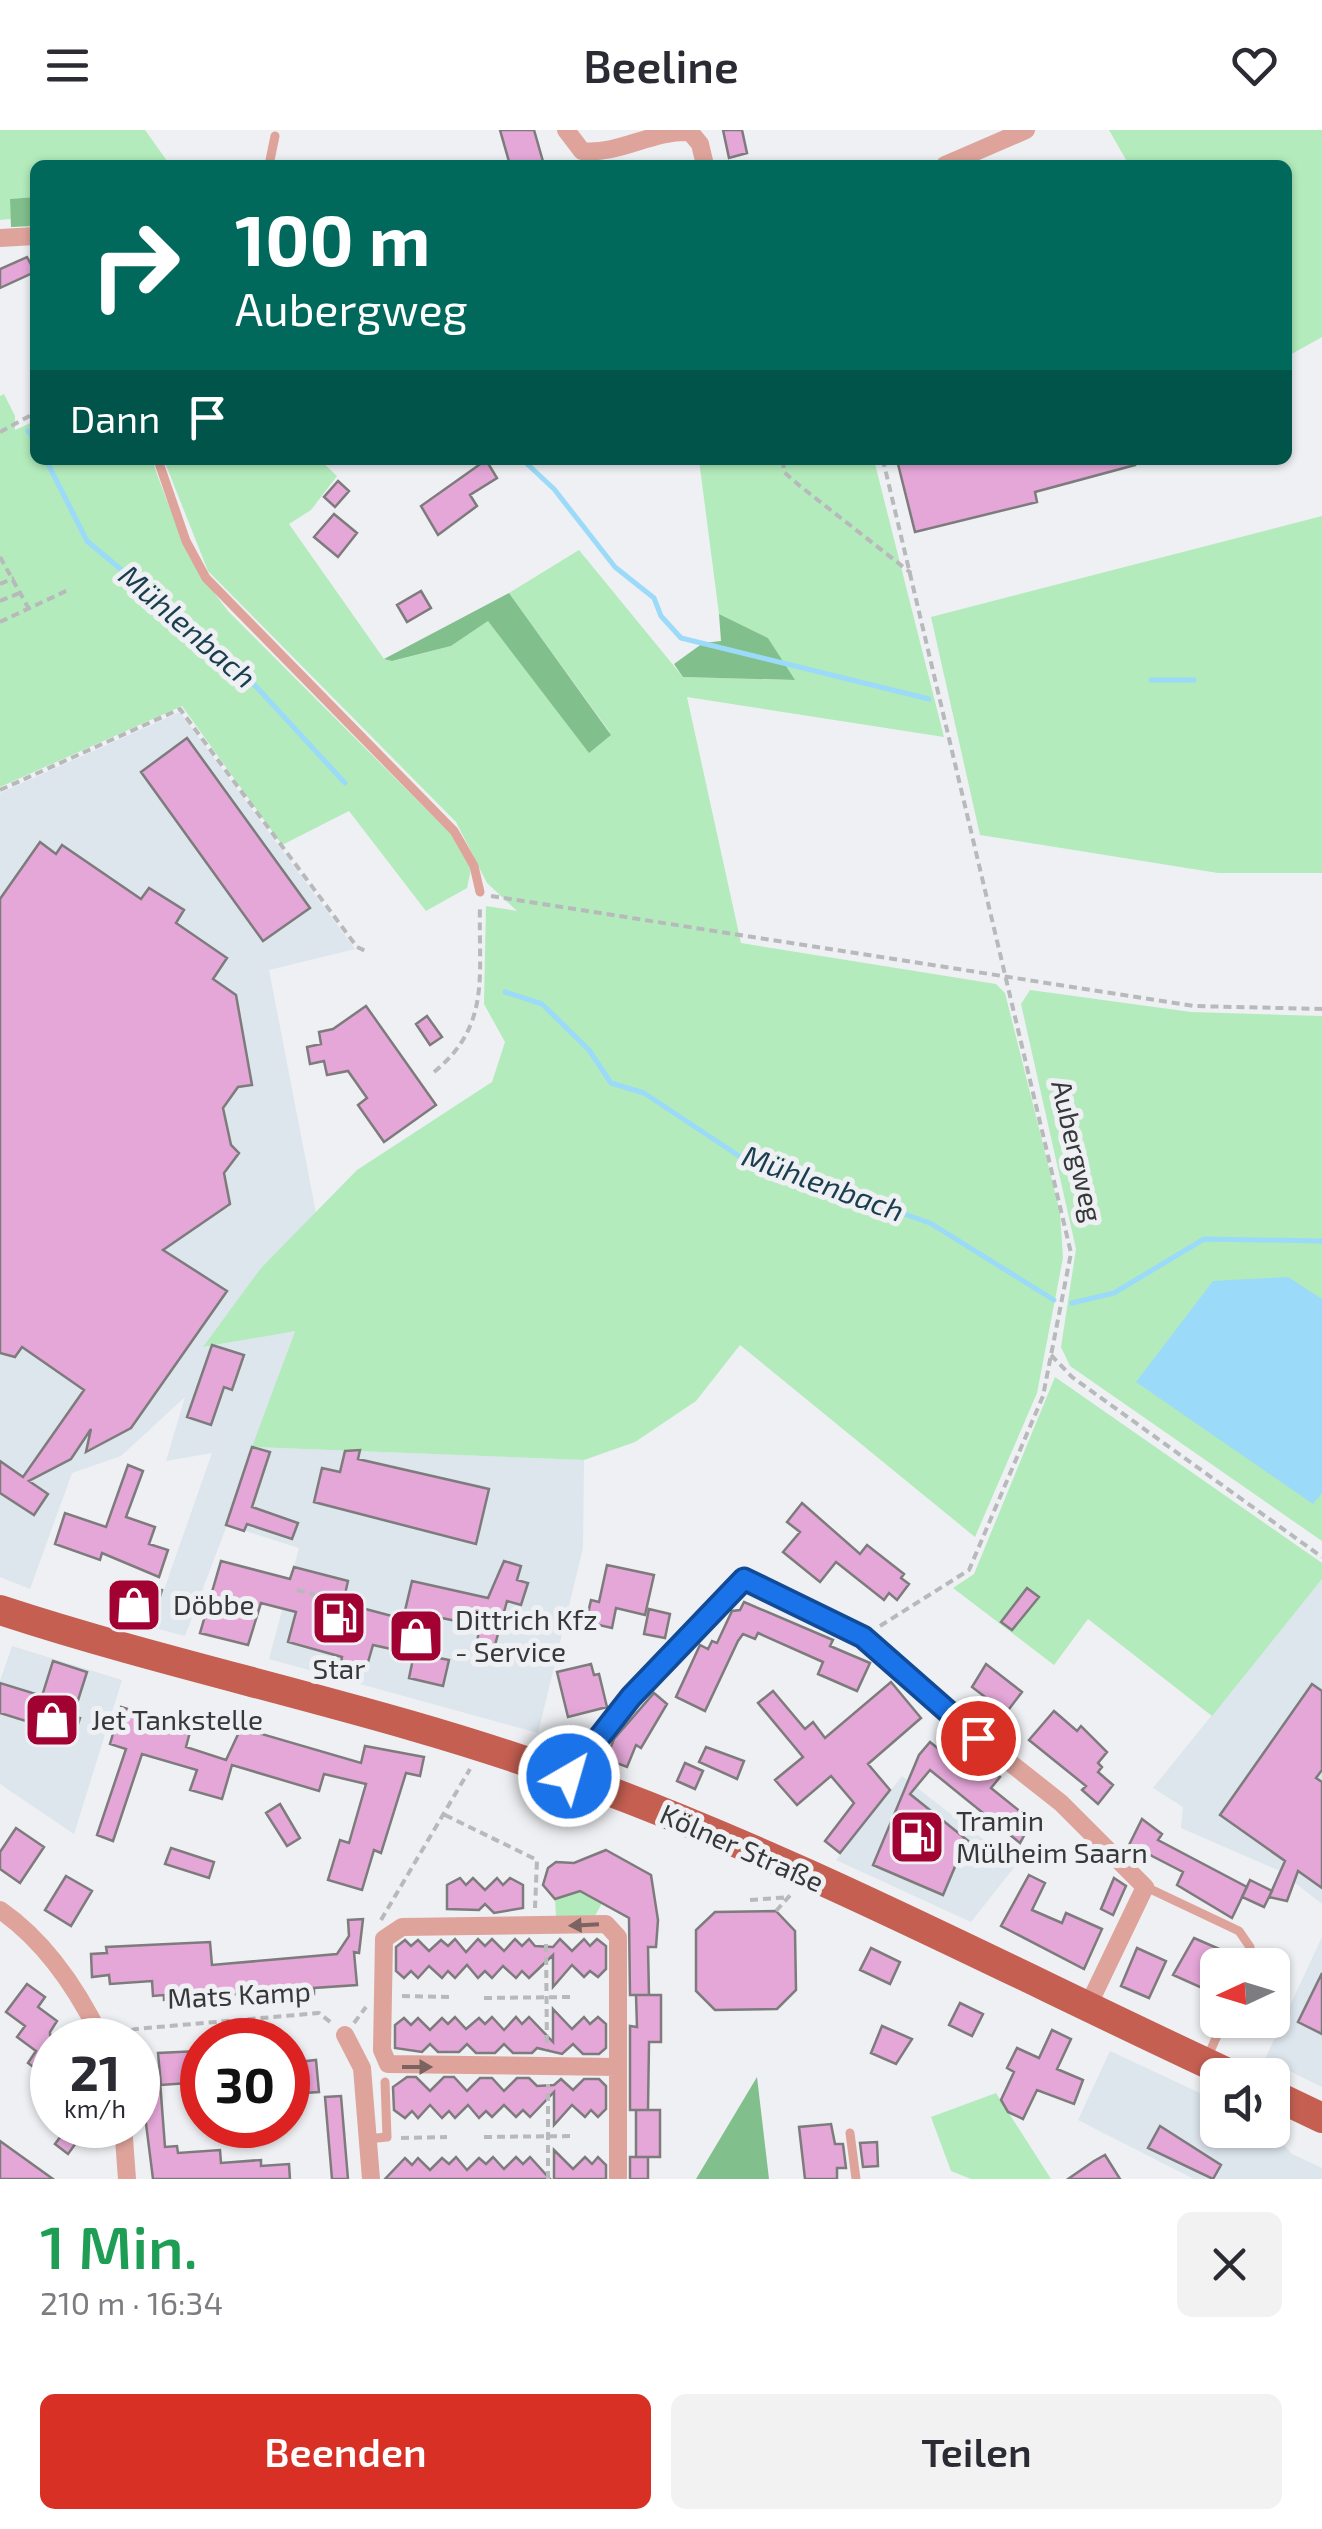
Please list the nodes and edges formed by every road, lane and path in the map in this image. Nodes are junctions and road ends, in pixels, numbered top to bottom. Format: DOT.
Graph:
graph roads {
  1 [pos="566,130"];
  2 [pos="1026,130"];
  3 [pos="275,136"];
  4 [pos="270,160"];
  5 [pos="705,160"];
  6 [pos="956,160"];
  7 [pos="30,236"];
  8 [pos="0,238"];
  9 [pos="30,417"];
  10 [pos="0,432"];
  11 [pos="160,465"];
  12 [pos="783,465"];
  13 [pos="885,465"];
  14 [pos="0,557"];
  15 [pos="911,573"];
  16 [pos="14,578"];
  17 [pos="0,584"];
  18 [pos="68,590"];
  19 [pos="22,592"];
  20 [pos="0,601"];
  21 [pos="29,609"];
  22 [pos="0,622"];
  23 [pos="0,790"];
  24 [pos="480,892"];
  25 [pos="368,952"];
  26 [pos="1008,980"];
  27 [pos="1322,1009"];
  28 [pos="434,1072"];
  29 [pos="1051,1355"];
  30 [pos="1322,1557"];
  31 [pos="296,1590"];
  32 [pos="348,1604"];
  33 [pos="0,1610"];
  34 [pos="863,1637"];
  35 [pos="477,1746"];
  36 [pos="569,1776"];
  37 [pos="443,1814"];
  38 [pos="1145,1886"];
  39 [pos="788,1898"];
  40 [pos="750,1900"];
  41 [pos="0,1910"];
  42 [pos="380,1923"];
  43 [pos="540,1927"];
  44 [pos="1250,1948"];
  45 [pos="405,1996"];
  46 [pos="573,1996"];
  47 [pos="451,1997"];
  48 [pos="546,1997"];
  49 [pos="484,1998"];
  50 [pos="366,2006"];
  51 [pos="1087,2008"];
  52 [pos="92,2018"];
  53 [pos="160,2027"];
  54 [pos="345,2035"];
  55 [pos="1200,2061"];
  56 [pos="548,2067"];
  57 [pos="617,2067"];
  58 [pos="385,2082"];
  59 [pos="1290,2103"];
  60 [pos="1322,2118"];
  61 [pos="850,2133"];
  62 [pos="548,2136"];
  63 [pos="574,2136"];
  64 [pos="447,2137"];
  65 [pos="484,2137"];
  66 [pos="377,2138"];
  67 [pos="125,2148"];
  68 [pos="128,2179"];
  69 [pos="371,2179"];
  70 [pos="548,2179"];
  71 [pos="618,2179"];
  72 [pos="856,2179"];
  1 -- 5 [label="street"];
  2 -- 6 [label="street"];
  3 -- 4 [label="lane"];
  7 -- 8 [label="street"];
  9 -- 10 [label="path"];
  11 -- 24 [label="lane"];
  12 -- 15 [label="path"];
  13 -- 15 [label="path, Aubergweg"];
  14 -- 16 [label="path"];
  15 -- 26 [label="path, Aubergweg"];
  16 -- 17 [label="path"];
  16 -- 19 [label="path"];
  18 -- 21 [label="path"];
  19 -- 20 [label="path"];
  19 -- 21 [label="path"];
  21 -- 22 [label="path"];
  23 -- 25 [label="path"];
  24 -- 26 [label="path"];
  24 -- 28 [label="path"];
  26 -- 27 [label="path"];
  26 -- 29 [label="path, Aubergweg"];
  29 -- 30 [label="path"];
  29 -- 34 [label="path, Aubergweg"];
  31 -- 32 [label="path"];
  33 -- 35 [label="main road, Kölner Straße"];
  34 -- 36 [label="street"];
  34 -- 38 [label="street"];
  35 -- 36 [label="main road, Kölner Straße"];
  35 -- 37 [label="path"];
  36 -- 51 [label="main road, Kölner Straße"];
  37 -- 42 [label="path"];
  37 -- 43 [label="path"];
  38 -- 44 [label="lane"];
  38 -- 51 [label="street"];
  39 -- 40 [label="path"];
  41 -- 52 [label="street"];
  43 -- 48 [label="path"];
  43 -- 56 [label="street, one-way"];
  57 -- 43 [label="street, one-way"];
  45 -- 47 [label="path"];
  46 -- 48 [label="path"];
  48 -- 49 [label="path"];
  48 -- 56 [label="path"];
  50 -- 54 [label="path"];
  51 -- 55 [label="main road, Kölner Straße"];
  53 -- 54 [label="path, Mats Kamp"];
  54 -- 66 [label="street"];
  56 -- 57 [label="street"];
  56 -- 62 [label="path"];
  57 -- 71 [label="street"];
  58 -- 66 [label="lane"];
  59 -- 60 [label="main road"];
  61 -- 72 [label="lane"];
  62 -- 63 [label="path"];
  62 -- 65 [label="path"];
  62 -- 70 [label="path"];
  64 -- 66 [label="path"];
  66 -- 69 [label="street"];
  67 -- 68 [label="street"];
}
